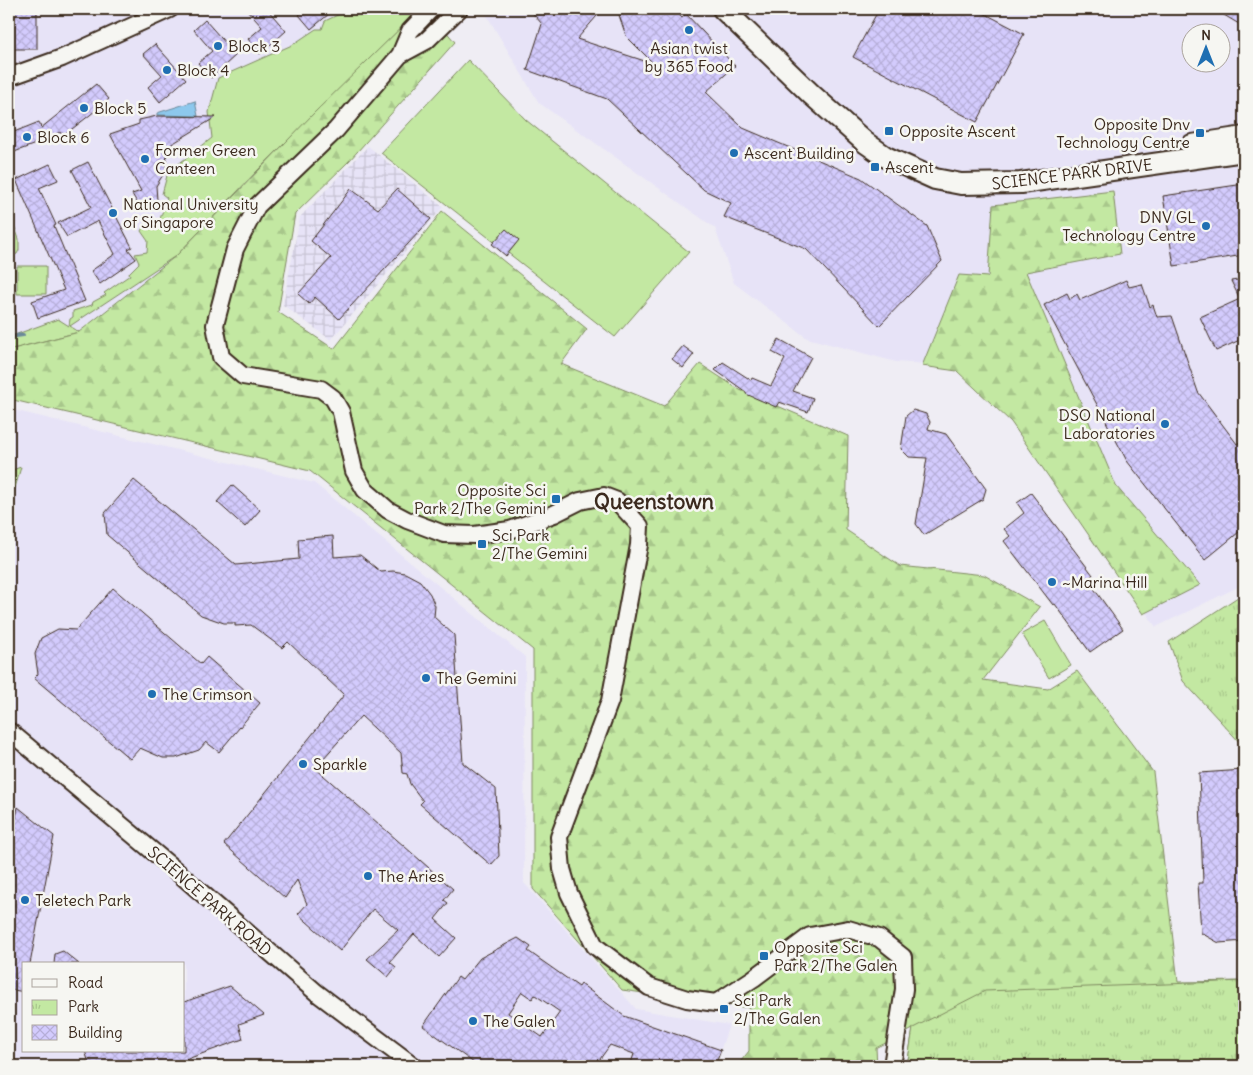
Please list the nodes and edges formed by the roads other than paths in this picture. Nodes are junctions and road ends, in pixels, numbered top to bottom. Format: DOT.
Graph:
graph roads {
  1 [pos="170,9"];
  2 [pos="431,9"];
  3 [pos="460,9"];
  4 [pos="723,9"];
  5 [pos="740,9"];
  6 [pos="400,55"];
  7 [pos="9,77"];
  8 [pos="816,91"];
  9 [pos="1244,138"];
  10 [pos="1244,151"];
  11 [pos="9,732"];
  12 [pos="414,1066"];
  13 [pos="892,1066"];
  1 -- 7 [label="street"];
  2 -- 6 [label="street"];
  3 -- 6 [label="street"];
  4 -- 8 [label="main road, SCIENCE PARK DRIVE"];
  5 -- 8 [label="main road, SCIENCE PARK DRIVE"];
  6 -- 13 [label="street"];
  8 -- 9 [label="main road, SCIENCE PARK DRIVE"];
  8 -- 10 [label="main road, SCIENCE PARK DRIVE"];
  11 -- 12 [label="street, SCIENCE PARK ROAD"];
}
